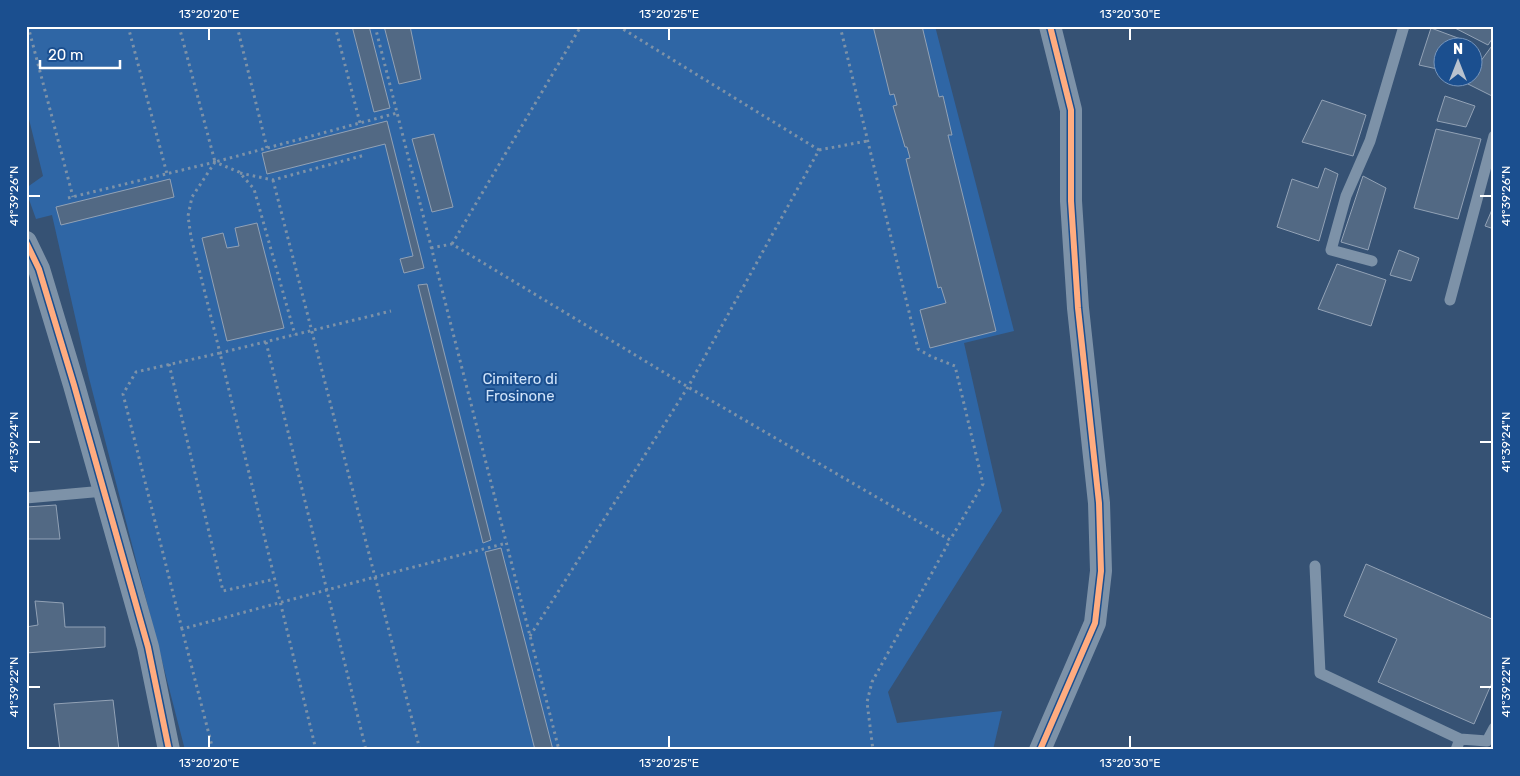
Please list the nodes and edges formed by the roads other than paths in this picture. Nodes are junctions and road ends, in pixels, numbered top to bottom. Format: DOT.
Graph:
graph roads {
  1 [pos="1050,26"];
  2 [pos="1404,26"];
  3 [pos="1494,136"];
  4 [pos="26,242"];
  5 [pos="1372,261"];
  6 [pos="1450,300"];
  7 [pos="104,491"];
  8 [pos="26,498"];
  9 [pos="1315,566"];
  10 [pos="1494,728"];
  11 [pos="1458,744"];
  12 [pos="169,750"];
  13 [pos="1040,750"];
  1 -- 13 [label="street"];
  2 -- 5 [label="lane"];
  3 -- 6 [label="lane"];
  4 -- 7 [label="street"];
  7 -- 8 [label="lane"];
  7 -- 12 [label="street"];
  9 -- 11 [label="lane"];
  10 -- 11 [label="lane"];
}
